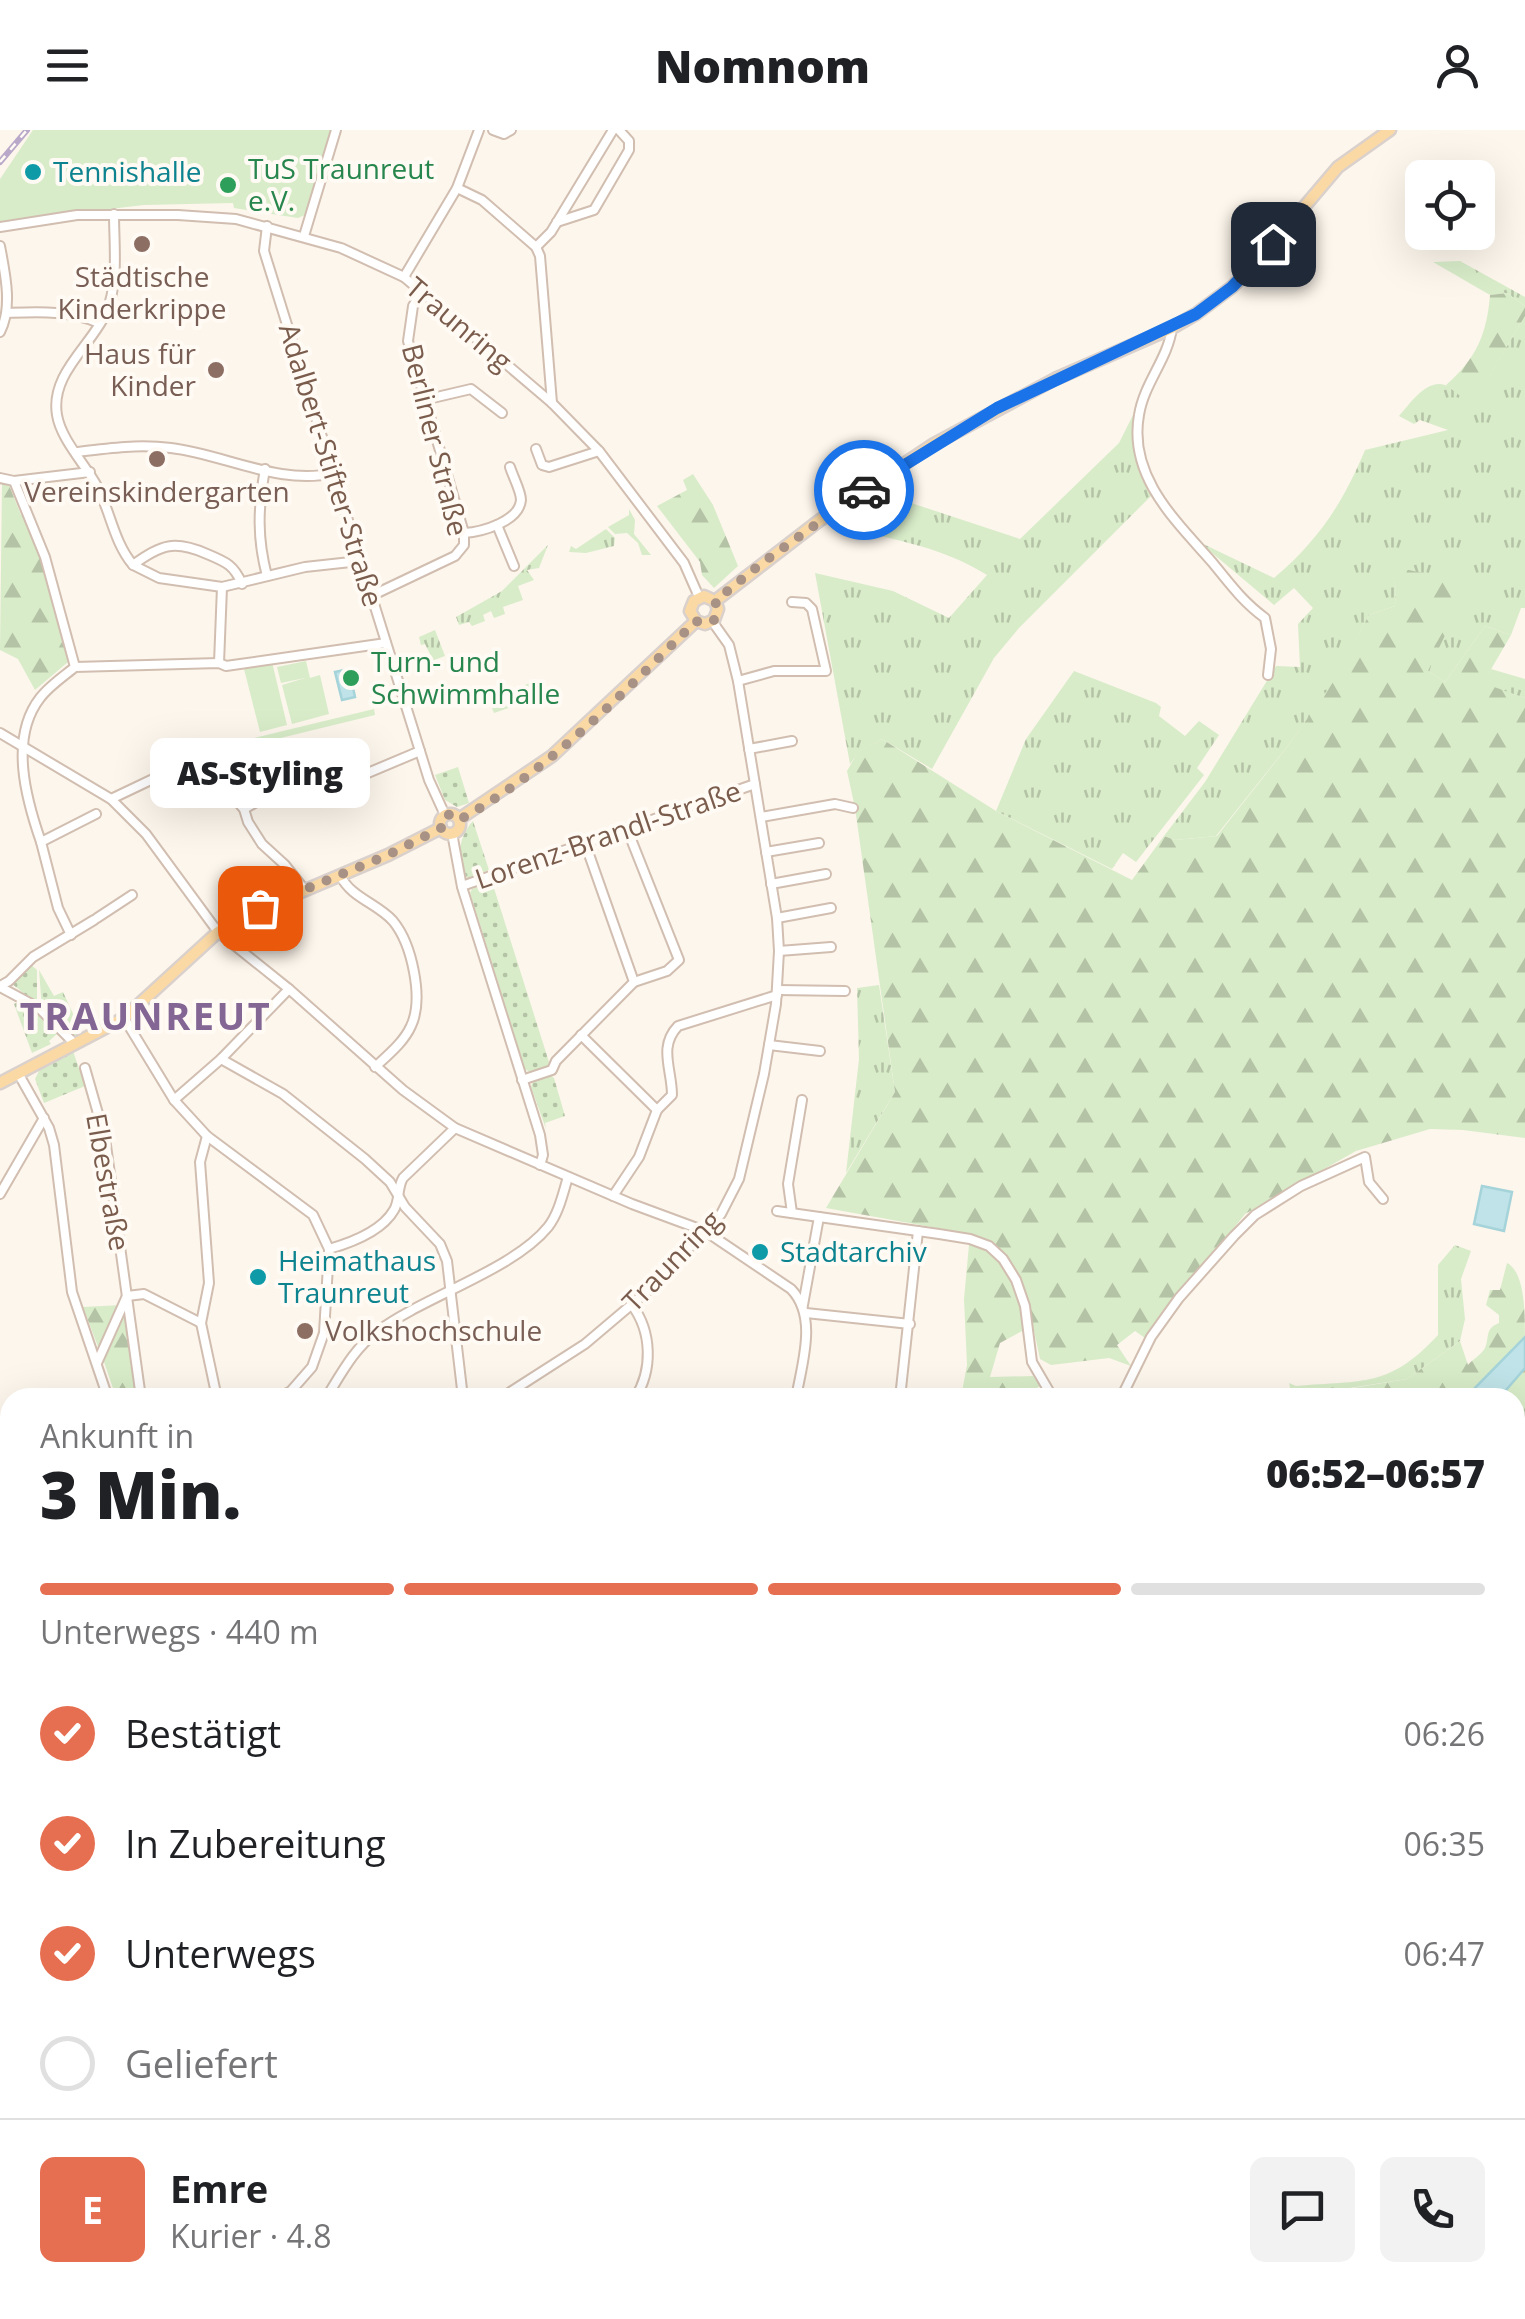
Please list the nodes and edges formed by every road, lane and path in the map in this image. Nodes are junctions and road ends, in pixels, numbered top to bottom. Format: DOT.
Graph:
graph roads {
  1 [pos="336,130"];
  2 [pos="479,130"];
  3 [pos="493,130"];
  4 [pos="511,130"];
  5 [pos="616,130"];
  6 [pos="1390,130"];
  7 [pos="457,188"];
  8 [pos="114,214"];
  9 [pos="557,222"];
  10 [pos="267,226"];
  11 [pos="0,227"];
  12 [pos="304,236"];
  13 [pos="0,246"];
  14 [pos="536,246"];
  15 [pos="404,277"];
  16 [pos="422,292"];
  17 [pos="6,313"];
  18 [pos="99,323"];
  19 [pos="1172,328"];
  20 [pos="0,332"];
  21 [pos="424,400"];
  22 [pos="552,402"];
  23 [pos="502,413"];
  24 [pos="536,449"];
  25 [pos="599,450"];
  26 [pos="77,452"];
  27 [pos="510,468"];
  28 [pos="265,469"];
  29 [pos="90,472"];
  30 [pos="333,473"];
  31 [pos="0,478"];
  32 [pos="14,481"];
  33 [pos="497,525"];
  34 [pos="464,534"];
  35 [pos="360,561"];
  36 [pos="133,565"];
  37 [pos="514,566"];
  38 [pos="267,576"];
  39 [pos="242,584"];
  40 [pos="222,587"];
  41 [pos="371,596"];
  42 [pos="698,598"];
  43 [pos="715,601"];
  44 [pos="792,602"];
  45 [pos="696,621"];
  46 [pos="712,621"];
  47 [pos="386,644"];
  48 [pos="218,663"];
  49 [pos="75,666"];
  50 [pos="1268,675"];
  51 [pos="738,681"];
  52 [pos="0,733"];
  53 [pos="792,742"];
  54 [pos="23,746"];
  55 [pos="749,749"];
  56 [pos="420,751"];
  57 [pos="755,784"];
  58 [pos="111,799"];
  59 [pos="853,808"];
  60 [pos="244,810"];
  61 [pos="96,814"];
  62 [pos="445,816"];
  63 [pos="761,817"];
  64 [pos="459,820"];
  65 [pos="627,829"];
  66 [pos="447,831"];
  67 [pos="42,842"];
  68 [pos="585,843"];
  69 [pos="820,843"];
  70 [pos="766,852"];
  71 [pos="826,874"];
  72 [pos="340,876"];
  73 [pos="771,884"];
  74 [pos="462,886"];
  75 [pos="304,889"];
  76 [pos="132,895"];
  77 [pos="831,908"];
  78 [pos="776,918"];
  79 [pos="218,932"];
  80 [pos="71,935"];
  81 [pos="831,947"];
  82 [pos="779,951"];
  83 [pos="634,982"];
  84 [pos="0,986"];
  85 [pos="289,989"];
  86 [pos="845,991"];
  87 [pos="777,992"];
  88 [pos="124,1018"];
  89 [pos="581,1035"];
  90 [pos="76,1045"];
  91 [pos="769,1045"];
  92 [pos="820,1051"];
  93 [pos="221,1058"];
  94 [pos="85,1068"];
  95 [pos="375,1068"];
  96 [pos="18,1072"];
  97 [pos="522,1080"];
  98 [pos="0,1084"];
  99 [pos="174,1100"];
  100 [pos="802,1100"];
  101 [pos="657,1110"];
  102 [pos="44,1118"];
  103 [pos="454,1128"];
  104 [pos="207,1136"];
  105 [pos="540,1165"];
  106 [pos="568,1177"];
  107 [pos="0,1194"];
  108 [pos="398,1196"];
  109 [pos="614,1196"];
  110 [pos="1383,1199"];
  111 [pos="777,1211"];
  112 [pos="792,1213"];
  113 [pos="819,1217"];
  114 [pos="918,1231"];
  115 [pos="705,1232"];
  116 [pos="329,1250"];
  117 [pos="450,1288"];
  118 [pos="127,1296"];
  119 [pos="632,1305"];
  120 [pos="805,1309"];
  121 [pos="202,1323"];
  122 [pos="910,1324"];
  123 [pos="96,1363"];
  124 [pos="105,1388"];
  125 [pos="140,1388"];
  126 [pos="214,1388"];
  127 [pos="294,1388"];
  128 [pos="333,1388"];
  129 [pos="461,1388"];
  130 [pos="517,1388"];
  131 [pos="641,1388"];
  132 [pos="797,1388"];
  133 [pos="901,1388"];
  134 [pos="1047,1388"];
  135 [pos="1126,1388"];
  1 -- 12 [label="street"];
  2 -- 7 [label="street"];
  3 -- 4 [label="street"];
  5 -- 9 [label="street"];
  5 -- 9 [label="street"];
  6 -- 19 [label="main road"];
  7 -- 14 [label="street"];
  7 -- 15 [label="street"];
  8 -- 10 [label="street, Traunring"];
  8 -- 11 [label="street, Traunring"];
  8 -- 18 [label="street"];
  9 -- 14 [label="street"];
  10 -- 12 [label="street, Traunring"];
  10 -- 30 [label="street, Adalbert-Stifter-Straße"];
  12 -- 15 [label="street, Traunring"];
  13 -- 17 [label="street"];
  14 -- 22 [label="street"];
  15 -- 16 [label="street, Traunring"];
  16 -- 21 [label="street, Berliner Straße"];
  16 -- 22 [label="street, Traunring"];
  17 -- 18 [label="street"];
  17 -- 20 [label="street"];
  18 -- 26 [label="street"];
  19 -- 43 [label="main road"];
  19 -- 50 [label="street"];
  21 -- 23 [label="street"];
  21 -- 34 [label="street, Berliner Straße"];
  22 -- 25 [label="street, Traunring"];
  24 -- 25 [label="street"];
  25 -- 42 [label="street, Traunring"];
  26 -- 28 [label="street"];
  26 -- 29 [label="street"];
  27 -- 33 [label="street"];
  28 -- 30 [label="street"];
  28 -- 38 [label="street"];
  29 -- 32 [label="street"];
  29 -- 36 [label="street"];
  30 -- 35 [label="street, Adalbert-Stifter-Straße"];
  31 -- 32 [label="street"];
  32 -- 49 [label="street"];
  33 -- 34 [label="street"];
  33 -- 37 [label="street"];
  34 -- 41 [label="street, Berliner Straße"];
  35 -- 38 [label="street"];
  35 -- 41 [label="street, Adalbert-Stifter-Straße"];
  36 -- 39 [label="street"];
  36 -- 40 [label="street"];
  38 -- 39 [label="street"];
  39 -- 40 [label="street"];
  40 -- 48 [label="street"];
  41 -- 47 [label="street, Adalbert-Stifter-Straße"];
  42 -- 43 [label="main road"];
  42 -- 45 [label="main road"];
  43 -- 46 [label="main road"];
  44 -- 51 [label="street"];
  45 -- 46 [label="main road"];
  45 -- 64 [label="main road"];
  46 -- 51 [label="street, Traunring"];
  47 -- 48 [label="street"];
  47 -- 56 [label="street, Adalbert-Stifter-Straße"];
  48 -- 49 [label="street"];
  49 -- 54 [label="street"];
  51 -- 55 [label="street, Traunring"];
  52 -- 54 [label="street"];
  53 -- 55 [label="street"];
  54 -- 58 [label="street"];
  54 -- 67 [label="street"];
  55 -- 57 [label="street, Traunring"];
  56 -- 60 [label="street"];
  56 -- 62 [label="street, Adalbert-Stifter-Straße"];
  57 -- 63 [label="street, Traunring"];
  57 -- 65 [label="street, Lorenz-Brandl-Straße"];
  58 -- 60 [label="street"];
  58 -- 79 [label="street"];
  59 -- 63 [label="street"];
  60 -- 75 [label="street"];
  61 -- 67 [label="street"];
  62 -- 64 [label="main road"];
  62 -- 66 [label="main road"];
  63 -- 70 [label="street, Traunring"];
  64 -- 66 [label="main road"];
  65 -- 68 [label="street, Lorenz-Brandl-Straße"];
  65 -- 83 [label="street"];
  66 -- 72 [label="main road"];
  66 -- 74 [label="street"];
  67 -- 80 [label="street"];
  68 -- 74 [label="street, Lorenz-Brandl-Straße"];
  68 -- 83 [label="street"];
  69 -- 70 [label="street"];
  70 -- 73 [label="street, Traunring"];
  71 -- 73 [label="street"];
  72 -- 75 [label="main road"];
  72 -- 95 [label="street"];
  73 -- 78 [label="street, Traunring"];
  74 -- 97 [label="street"];
  75 -- 79 [label="main road"];
  76 -- 80 [label="street"];
  77 -- 78 [label="street"];
  78 -- 82 [label="street, Traunring"];
  79 -- 85 [label="street"];
  79 -- 88 [label="main road"];
  80 -- 84 [label="street"];
  81 -- 82 [label="street"];
  82 -- 87 [label="street, Traunring"];
  83 -- 89 [label="street"];
  84 -- 90 [label="street"];
  85 -- 93 [label="street"];
  85 -- 95 [label="street"];
  86 -- 87 [label="street"];
  87 -- 91 [label="street, Traunring"];
  87 -- 101 [label="street"];
  88 -- 90 [label="main road"];
  88 -- 99 [label="street"];
  89 -- 97 [label="street"];
  89 -- 101 [label="street"];
  90 -- 96 [label="main road"];
  91 -- 92 [label="street"];
  91 -- 115 [label="street, Traunring"];
  93 -- 99 [label="street"];
  93 -- 108 [label="street"];
  94 -- 118 [label="street, Elbestraße"];
  95 -- 103 [label="street"];
  96 -- 98 [label="main road"];
  96 -- 102 [label="street"];
  97 -- 105 [label="street"];
  99 -- 104 [label="street"];
  100 -- 112 [label="street"];
  101 -- 109 [label="street"];
  102 -- 107 [label="street"];
  102 -- 123 [label="street"];
  103 -- 105 [label="street"];
  103 -- 108 [label="street"];
  104 -- 116 [label="street"];
  104 -- 121 [label="street"];
  105 -- 106 [label="street"];
  106 -- 109 [label="street"];
  106 -- 117 [label="street"];
  108 -- 116 [label="street"];
  108 -- 117 [label="street"];
  109 -- 115 [label="street"];
  110 -- 135 [label="street"];
  111 -- 112 [label="street"];
  112 -- 113 [label="street"];
  113 -- 114 [label="street"];
  113 -- 120 [label="street"];
  114 -- 122 [label="street"];
  114 -- 134 [label="street"];
  115 -- 119 [label="street, Traunring"];
  115 -- 120 [label="street"];
  116 -- 127 [label="street"];
  117 -- 128 [label="street"];
  117 -- 129 [label="street"];
  118 -- 121 [label="street"];
  118 -- 123 [label="street"];
  118 -- 125 [label="street, Elbestraße"];
  119 -- 130 [label="street, Traunring"];
  119 -- 131 [label="street"];
  120 -- 122 [label="street"];
  120 -- 132 [label="street"];
  121 -- 126 [label="street"];
  122 -- 133 [label="street"];
  123 -- 124 [label="street"];
}
